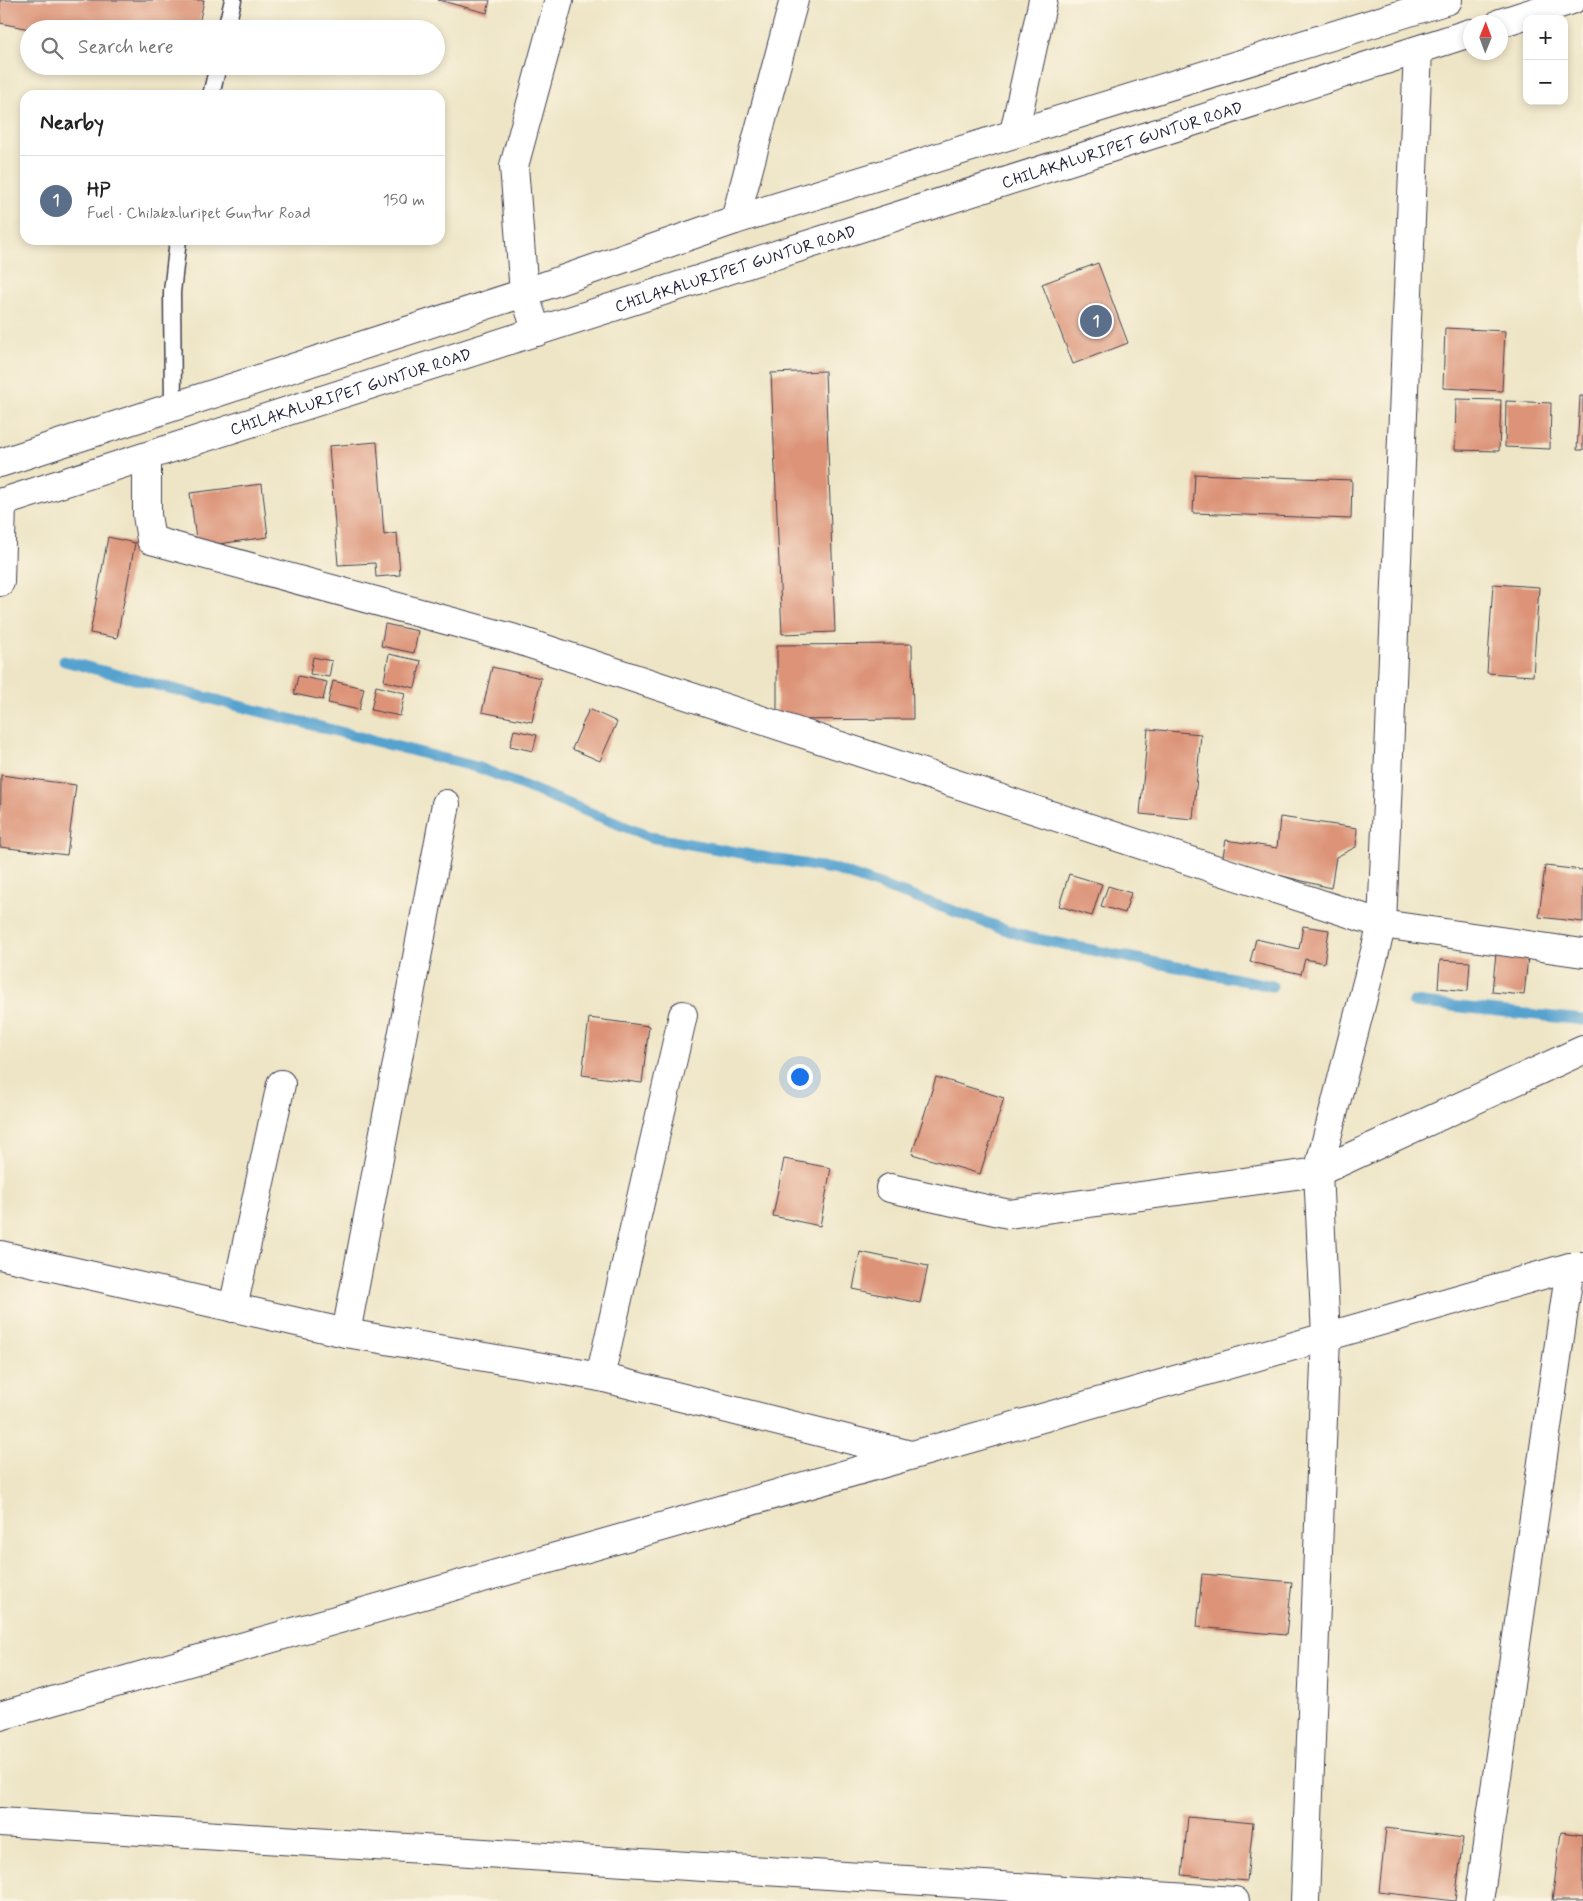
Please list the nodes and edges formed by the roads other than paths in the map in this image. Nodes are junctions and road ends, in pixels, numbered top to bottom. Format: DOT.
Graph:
graph roads {
  1 [pos="233,0"];
  2 [pos="559,0"];
  3 [pos="794,0"];
  4 [pos="1043,0"];
  5 [pos="1448,0"];
  6 [pos="1572,0"];
  7 [pos="228,20"];
  8 [pos="1508,20"];
  9 [pos="1463,35"];
  10 [pos="1418,50"];
  11 [pos="216,75"];
  12 [pos="212,90"];
  13 [pos="1014,133"];
  14 [pos="735,220"];
  15 [pos="177,245"];
  16 [pos="524,293"];
  17 [pos="537,332"];
  18 [pos="173,408"];
  19 [pos="147,457"];
  20 [pos="0,463"];
  21 [pos="1,503"];
  22 [pos="0,582"];
  23 [pos="446,804"];
  24 [pos="1382,924"];
  25 [pos="1583,953"];
  26 [pos="683,1016"];
  27 [pos="1583,1050"];
  28 [pos="281,1084"];
  29 [pos="1318,1172"];
  30 [pos="890,1188"];
  31 [pos="0,1255"];
  32 [pos="1576,1267"];
  33 [pos="233,1308"];
  34 [pos="346,1333"];
  35 [pos="1326,1336"];
  36 [pos="600,1377"];
  37 [pos="912,1455"];
  38 [pos="0,1716"];
  39 [pos="0,1822"];
  40 [pos="1154,1898"];
  41 [pos="1235,1901"];
  42 [pos="1305,1901"];
  43 [pos="1479,1901"];
  1 -- 7 [label="lane"];
  2 -- 16 [label="main road"];
  3 -- 14 [label="main road"];
  4 -- 13 [label="main road"];
  5 -- 13 [label="main road"];
  6 -- 8 [label="main road"];
  9 -- 10 [label="main road, CHILAKALURIPET GUNTUR ROAD"];
  10 -- 17 [label="main road, CHILAKALURIPET GUNTUR ROAD"];
  10 -- 24 [label="main road"];
  11 -- 12 [label="lane"];
  13 -- 14 [label="main road"];
  14 -- 16 [label="main road"];
  15 -- 18 [label="lane"];
  16 -- 17 [label="main road"];
  16 -- 18 [label="main road"];
  17 -- 19 [label="main road, CHILAKALURIPET GUNTUR ROAD"];
  18 -- 20 [label="main road"];
  19 -- 21 [label="main road, CHILAKALURIPET GUNTUR ROAD"];
  19 -- 24 [label="main road"];
  21 -- 22 [label="main road"];
  23 -- 34 [label="main road"];
  24 -- 25 [label="main road"];
  24 -- 29 [label="main road"];
  26 -- 36 [label="main road"];
  27 -- 29 [label="main road"];
  28 -- 33 [label="main road"];
  29 -- 30 [label="main road"];
  29 -- 35 [label="main road"];
  31 -- 33 [label="main road"];
  32 -- 35 [label="main road"];
  32 -- 43 [label="main road"];
  33 -- 34 [label="main road"];
  34 -- 36 [label="main road"];
  35 -- 37 [label="main road"];
  35 -- 42 [label="main road"];
  36 -- 37 [label="main road"];
  37 -- 38 [label="main road"];
  39 -- 40 [label="main road"];
  40 -- 41 [label="main road"];
}
